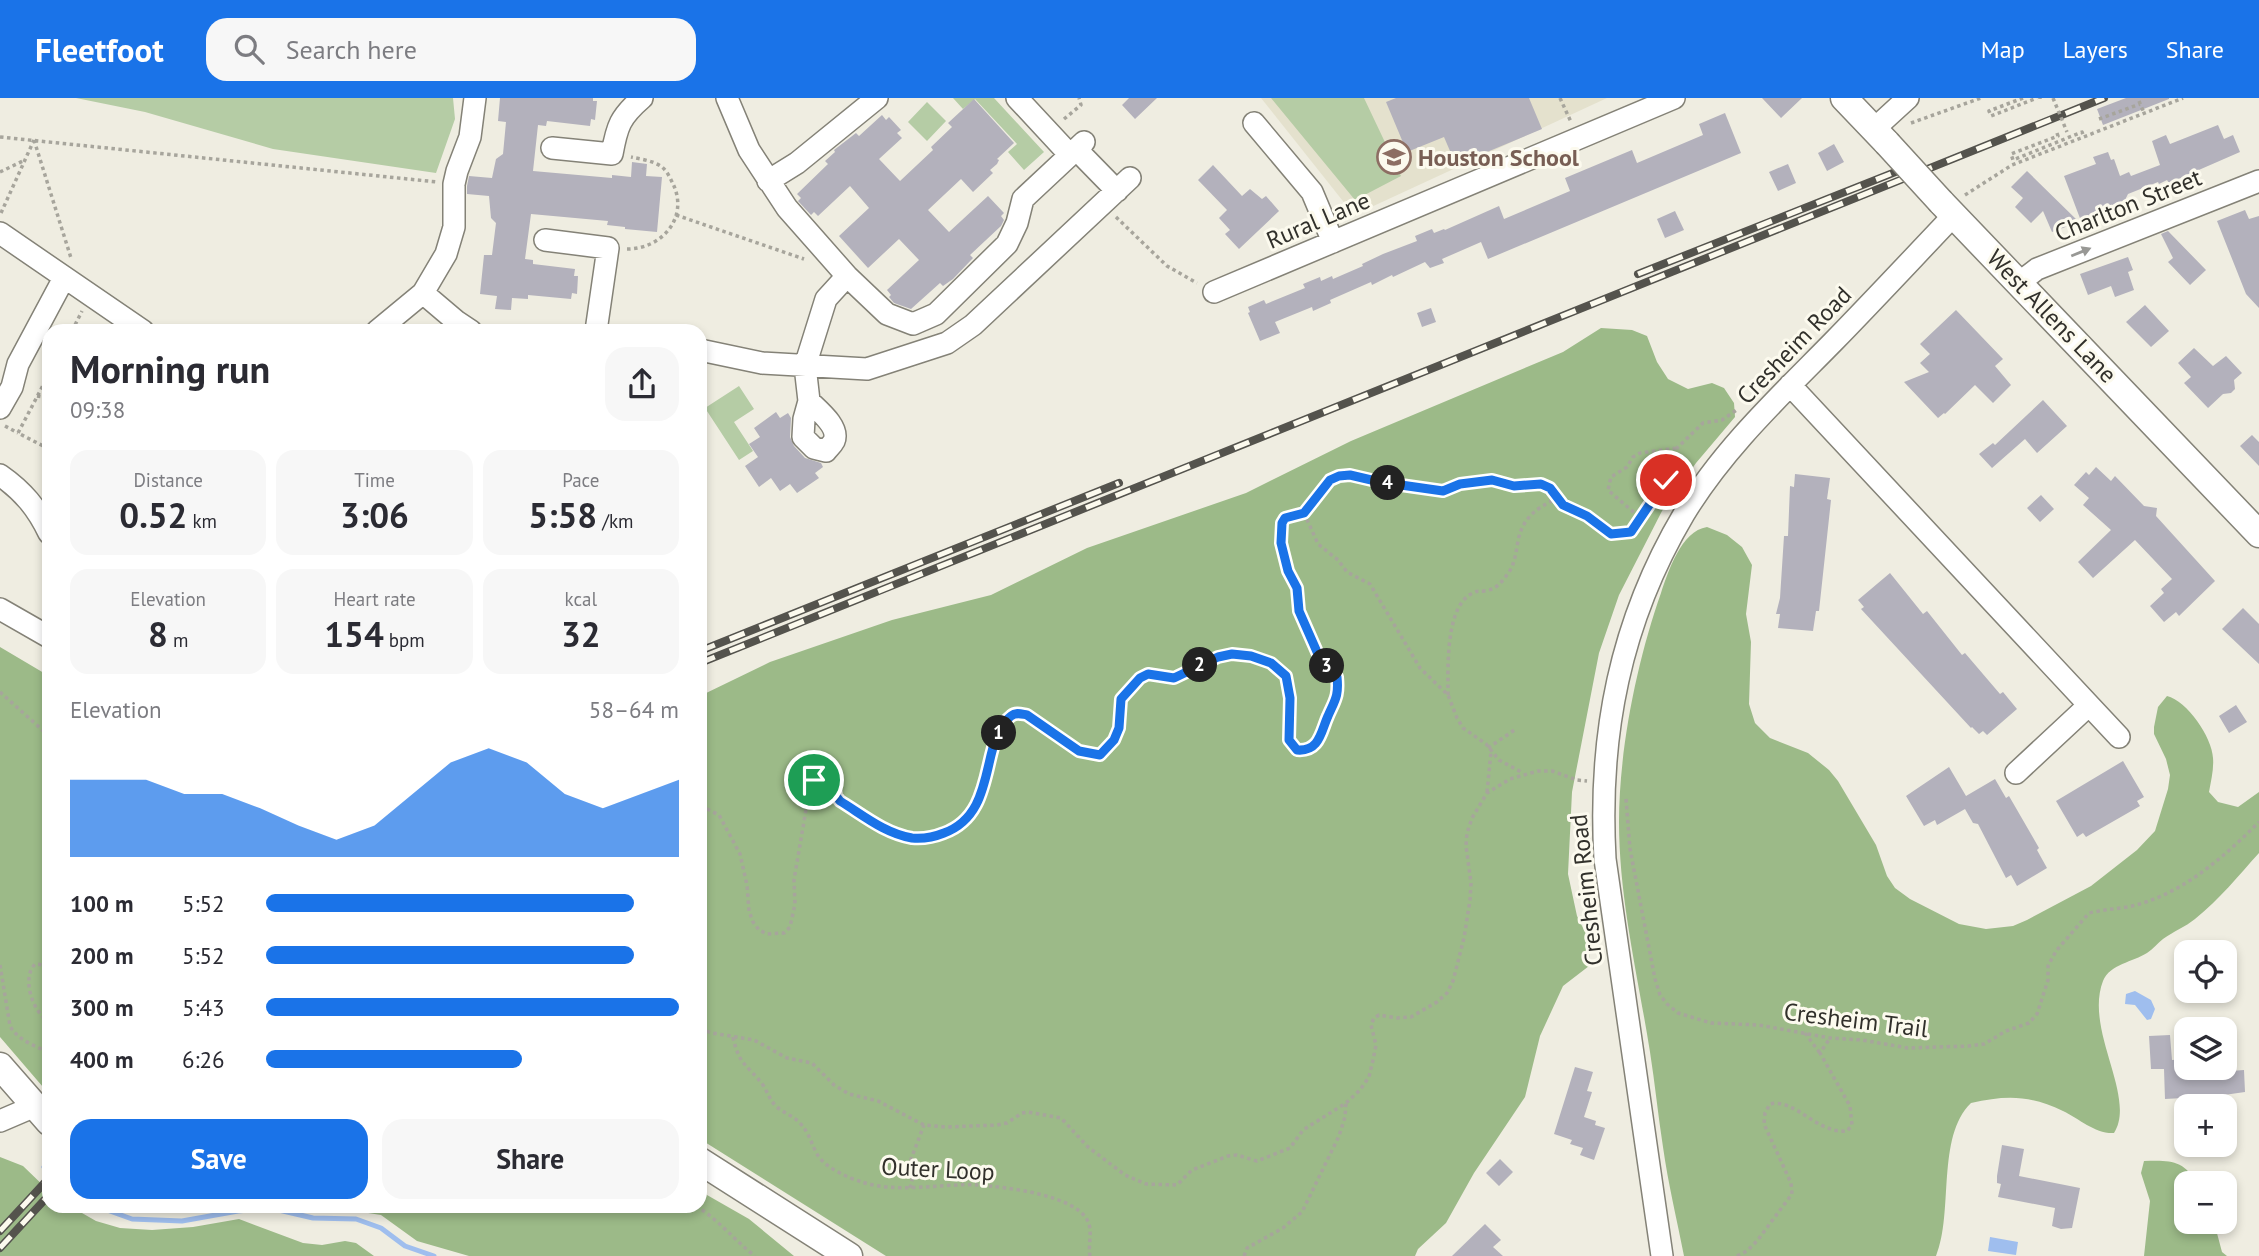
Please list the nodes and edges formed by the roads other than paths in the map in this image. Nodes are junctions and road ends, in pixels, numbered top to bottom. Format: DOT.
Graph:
graph roads {
  1 [pos="475,98"];
  2 [pos="642,98"];
  3 [pos="727,98"];
  4 [pos="877,98"];
  5 [pos="1017,98"];
  6 [pos="1674,98"];
  7 [pos="1844,98"];
  8 [pos="1908,98"];
  9 [pos="619,106"];
  10 [pos="1254,123"];
  11 [pos="1880,136"];
  12 [pos="552,148"];
  13 [pos="1077,149"];
  14 [pos="768,181"];
  15 [pos="2259,181"];
  16 [pos="1952,205"];
  17 [pos="0,233"];
  18 [pos="545,240"];
  19 [pos="1333,242"];
  20 [pos="842,270"];
  21 [pos="69,271"];
  22 [pos="2020,282"];
  23 [pos="1214,292"];
  24 [pos="423,293"];
  25 [pos="134,324"];
  26 [pos="385,324"];
  27 [pos="460,324"];
  28 [pos="597,324"];
  29 [pos="707,351"];
  30 [pos="805,366"];
  31 [pos="1790,385"];
  32 [pos="809,401"];
  33 [pos="0,408"];
  34 [pos="0,475"];
  35 [pos="42,521"];
  36 [pos="2259,534"];
  37 [pos="0,609"];
  38 [pos="42,633"];
  39 [pos="2089,705"];
  40 [pos="2119,737"];
  41 [pos="2016,773"];
  42 [pos="0,1066"];
  43 [pos="42,1114"];
  44 [pos="0,1121"];
  45 [pos="707,1165"];
  46 [pos="849,1256"];
  47 [pos="1662,1256"];
  1 -- 24 [label="street"];
  2 -- 9 [label="street"];
  3 -- 14 [label="street"];
  4 -- 14 [label="street"];
  5 -- 13 [label="street"];
  6 -- 19 [label="street, Rural Lane"];
  7 -- 11 [label="main road, West Allens Lane"];
  8 -- 11 [label="street"];
  9 -- 12 [label="street"];
  10 -- 19 [label="street"];
  11 -- 16 [label="main road, West Allens Lane, bridge"];
  13 -- 20 [label="street"];
  13 -- 30 [label="street"];
  14 -- 20 [label="street"];
  22 -- 15 [label="street, Charlton Street, one-way"];
  16 -- 22 [label="main road, West Allens Lane"];
  16 -- 31 [label="street, Cresheim Road"];
  17 -- 21 [label="street"];
  18 -- 28 [label="street"];
  19 -- 23 [label="street, Rural Lane"];
  20 -- 30 [label="street"];
  21 -- 25 [label="street"];
  21 -- 33 [label="street"];
  22 -- 36 [label="main road, West Allens Lane"];
  24 -- 26 [label="street"];
  24 -- 27 [label="street"];
  29 -- 30 [label="street"];
  30 -- 32 [label="street"];
  31 -- 39 [label="street"];
  31 -- 47 [label="street, Cresheim Road"];
  34 -- 35 [label="street"];
  37 -- 38 [label="street"];
  39 -- 40 [label="street"];
  39 -- 41 [label="street"];
  42 -- 43 [label="main road"];
  43 -- 44 [label="street"];
  45 -- 46 [label="main road"];
}
